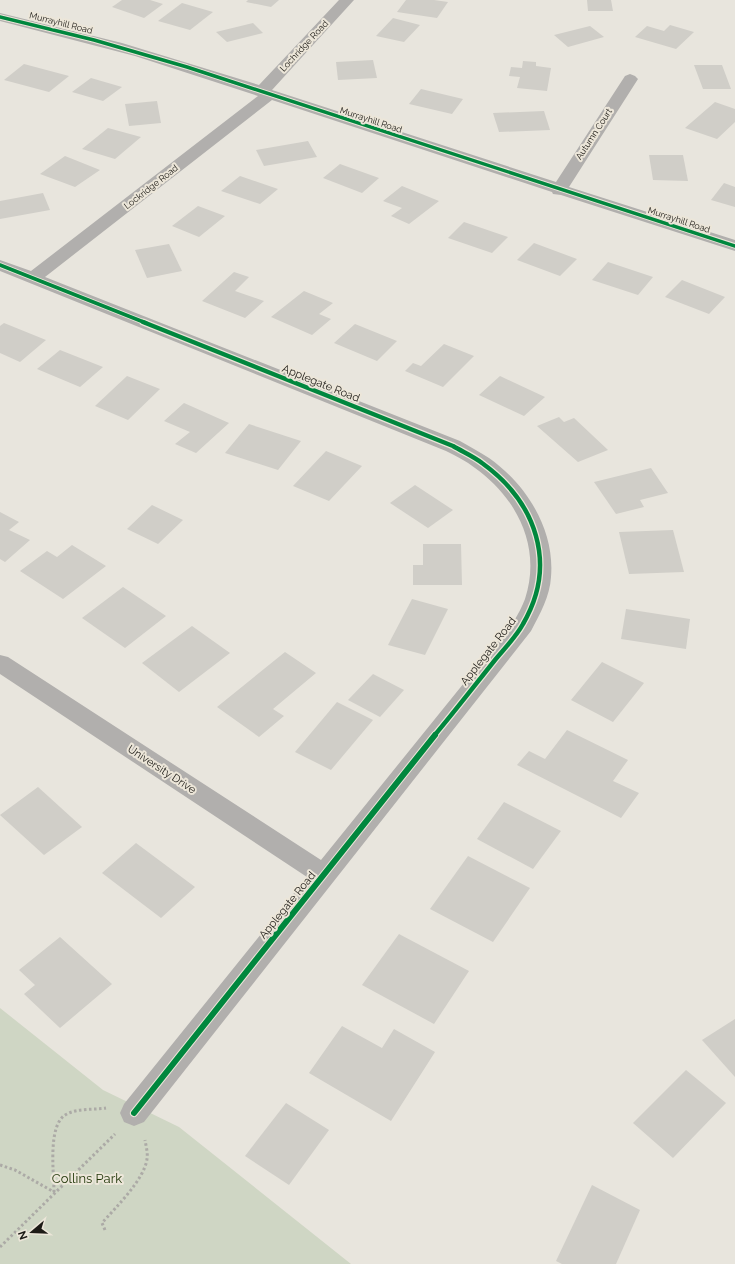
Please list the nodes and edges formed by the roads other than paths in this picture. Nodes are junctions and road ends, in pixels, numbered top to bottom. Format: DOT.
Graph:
graph roads {
  1 [pos="347,0"];
  2 [pos="0,17"];
  3 [pos="630,79"];
  4 [pos="265,94"];
  5 [pos="559,190"];
  6 [pos="735,246"];
  7 [pos="0,265"];
  8 [pos="33,278"];
  9 [pos="0,662"];
  10 [pos="324,875"];
  11 [pos="134,1113"];
  1 -- 4 [label="street, Lochridge Road"];
  2 -- 4 [label="street, Murrayhill Road"];
  3 -- 5 [label="street, Autumn Court"];
  4 -- 5 [label="street, Murrayhill Road"];
  4 -- 8 [label="street, Lockridge Road"];
  5 -- 6 [label="street, Murrayhill Road"];
  7 -- 8 [label="street, Applegate Road"];
  8 -- 10 [label="street, Applegate Road"];
  9 -- 10 [label="street, University Drive"];
  10 -- 11 [label="street, Applegate Road"];
}
